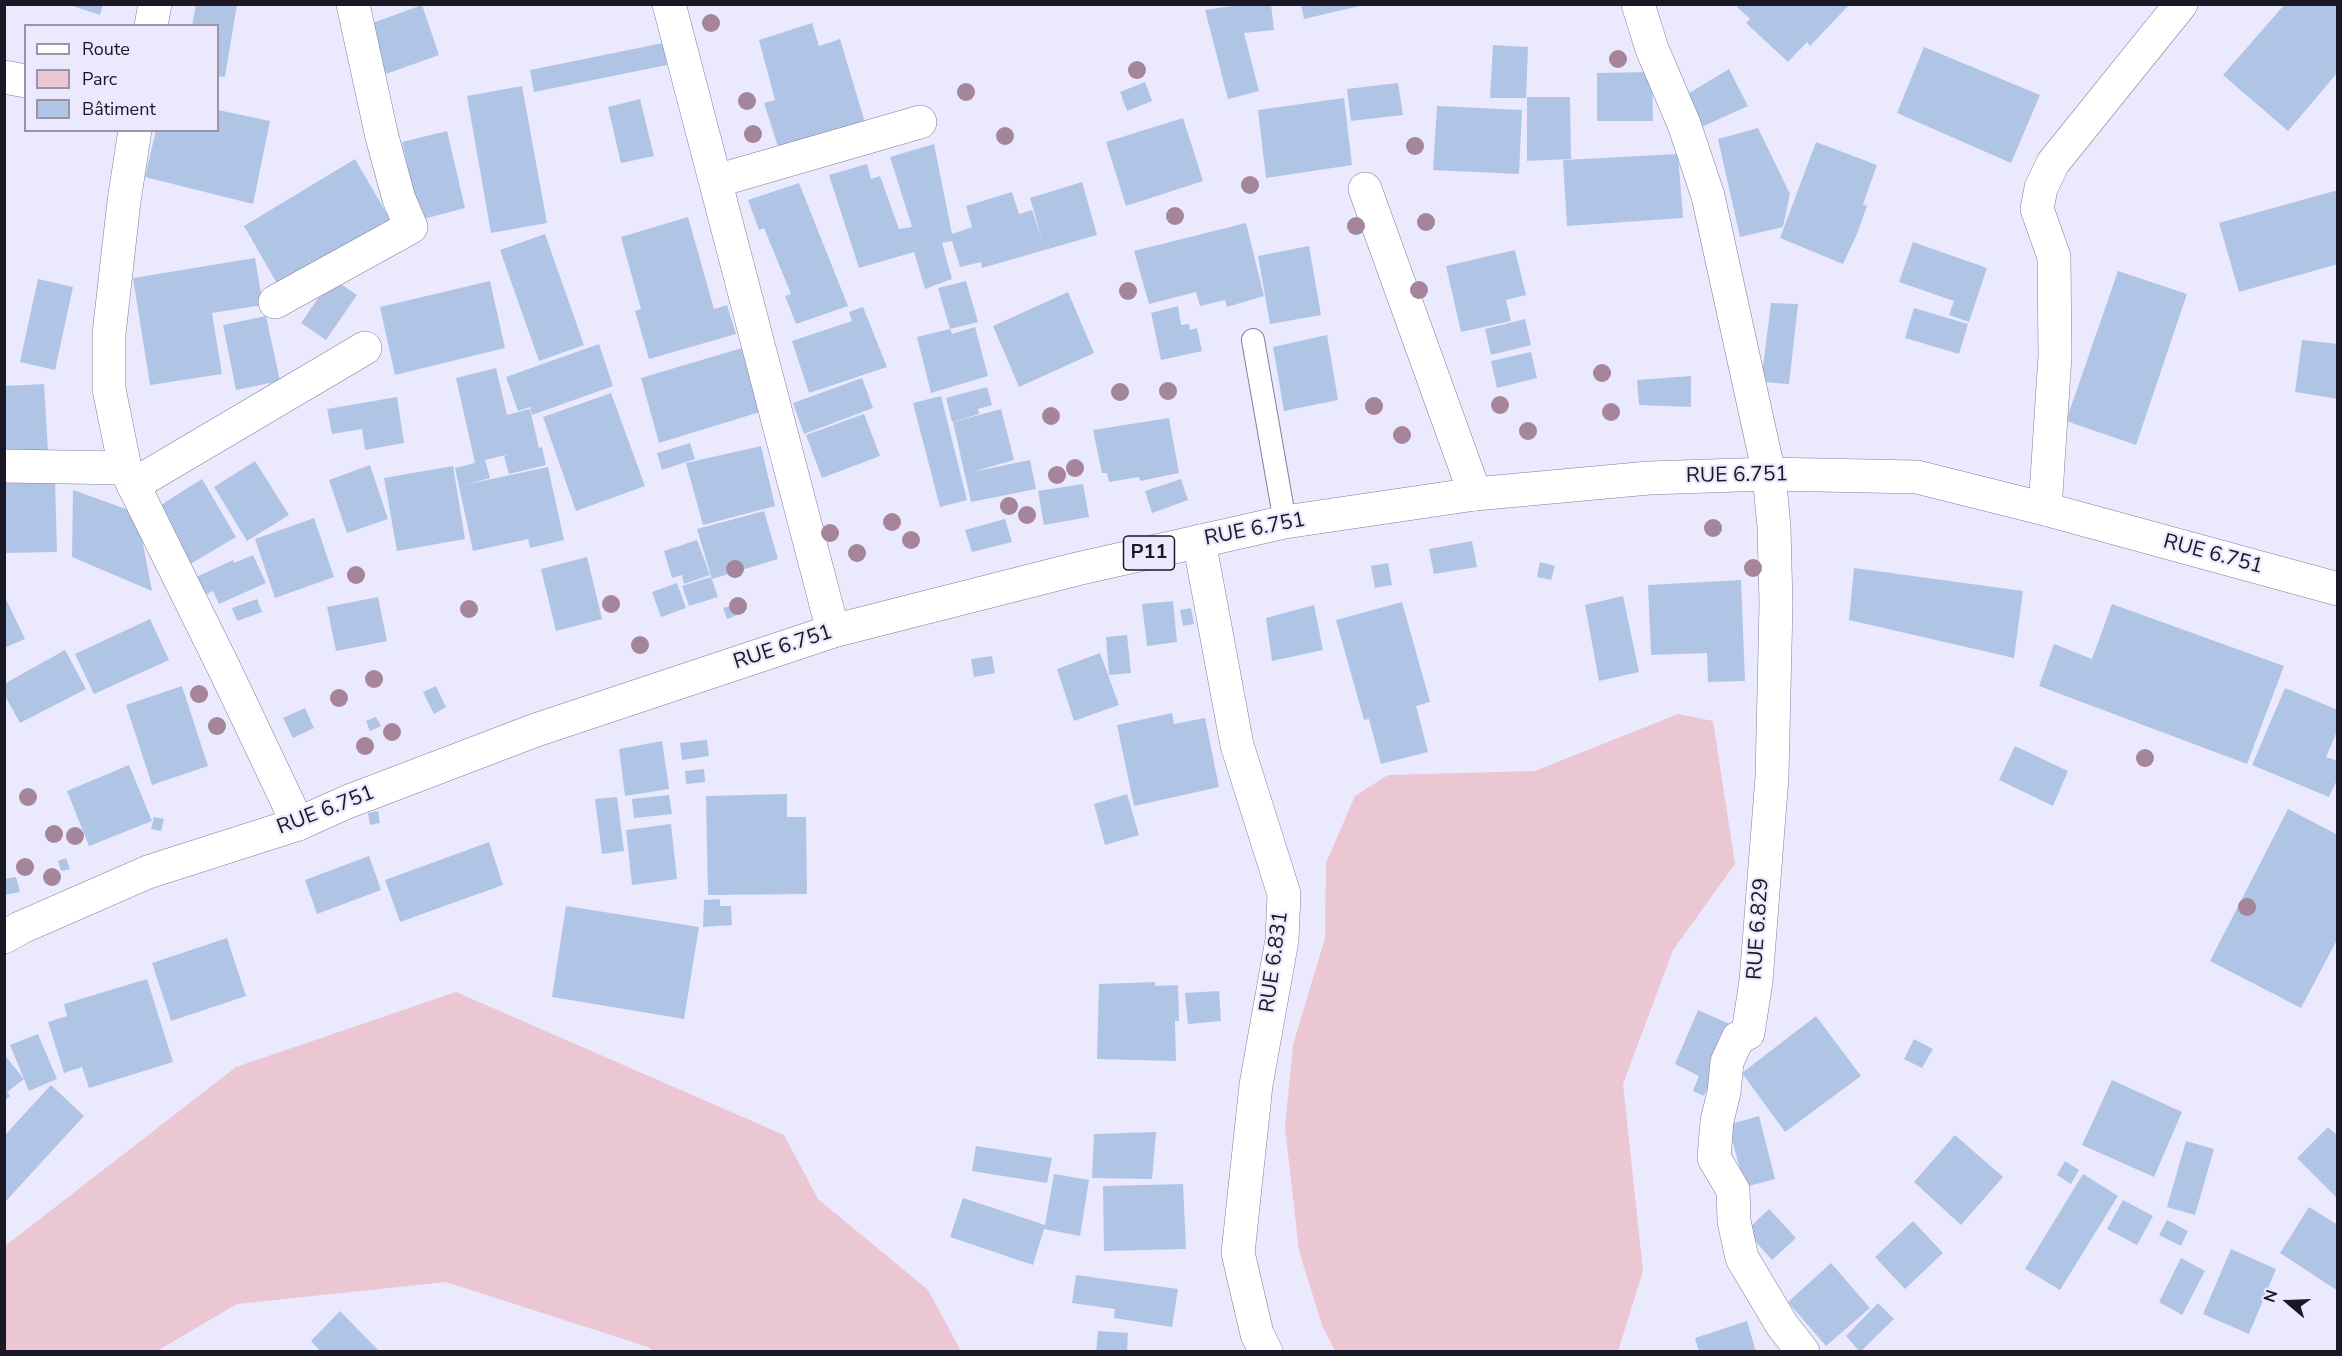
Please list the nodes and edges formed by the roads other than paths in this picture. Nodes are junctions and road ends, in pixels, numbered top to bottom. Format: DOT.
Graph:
graph roads {
  1 [pos="155,4"];
  2 [pos="353,4"];
  3 [pos="669,4"];
  4 [pos="1638,4"];
  5 [pos="2181,4"];
  6 [pos="151,24"];
  7 [pos="4,77"];
  8 [pos="24,81"];
  9 [pos="920,122"];
  10 [pos="135,132"];
  11 [pos="716,181"];
  12 [pos="1365,189"];
  13 [pos="275,302"];
  14 [pos="1253,340"];
  15 [pos="365,348"];
  16 [pos="4,466"];
  17 [pos="1769,474"];
  18 [pos="129,476"];
  19 [pos="1475,494"];
  20 [pos="2045,509"];
  21 [pos="1286,522"];
  22 [pos="1199,542"];
  23 [pos="2337,588"];
  24 [pos="833,631"];
  25 [pos="297,824"];
  26 [pos="4,937"];
  27 [pos="1266,1352"];
  28 [pos="1803,1352"];
  1 -- 6 [label="street"];
  2 -- 13 [label="street"];
  3 -- 11 [label="street"];
  4 -- 17 [label="street"];
  5 -- 20 [label="street"];
  7 -- 8 [label="street"];
  9 -- 11 [label="street"];
  10 -- 18 [label="street"];
  11 -- 24 [label="street"];
  12 -- 19 [label="street"];
  14 -- 21 [label="lane"];
  15 -- 18 [label="street"];
  16 -- 18 [label="street"];
  17 -- 19 [label="street, RUE 6.751 / P11"];
  17 -- 20 [label="street, RUE 6.751 / P11"];
  17 -- 28 [label="street, RUE 6.829"];
  18 -- 25 [label="street"];
  19 -- 21 [label="street, RUE 6.751 / P11"];
  20 -- 23 [label="street, RUE 6.751 / P11"];
  21 -- 22 [label="street, RUE 6.751 / P11"];
  22 -- 24 [label="street, RUE 6.751 / P11"];
  22 -- 27 [label="street, RUE 6.831"];
  24 -- 25 [label="street, RUE 6.751 / P11"];
  25 -- 26 [label="street, RUE 6.751 / P11"];
}
